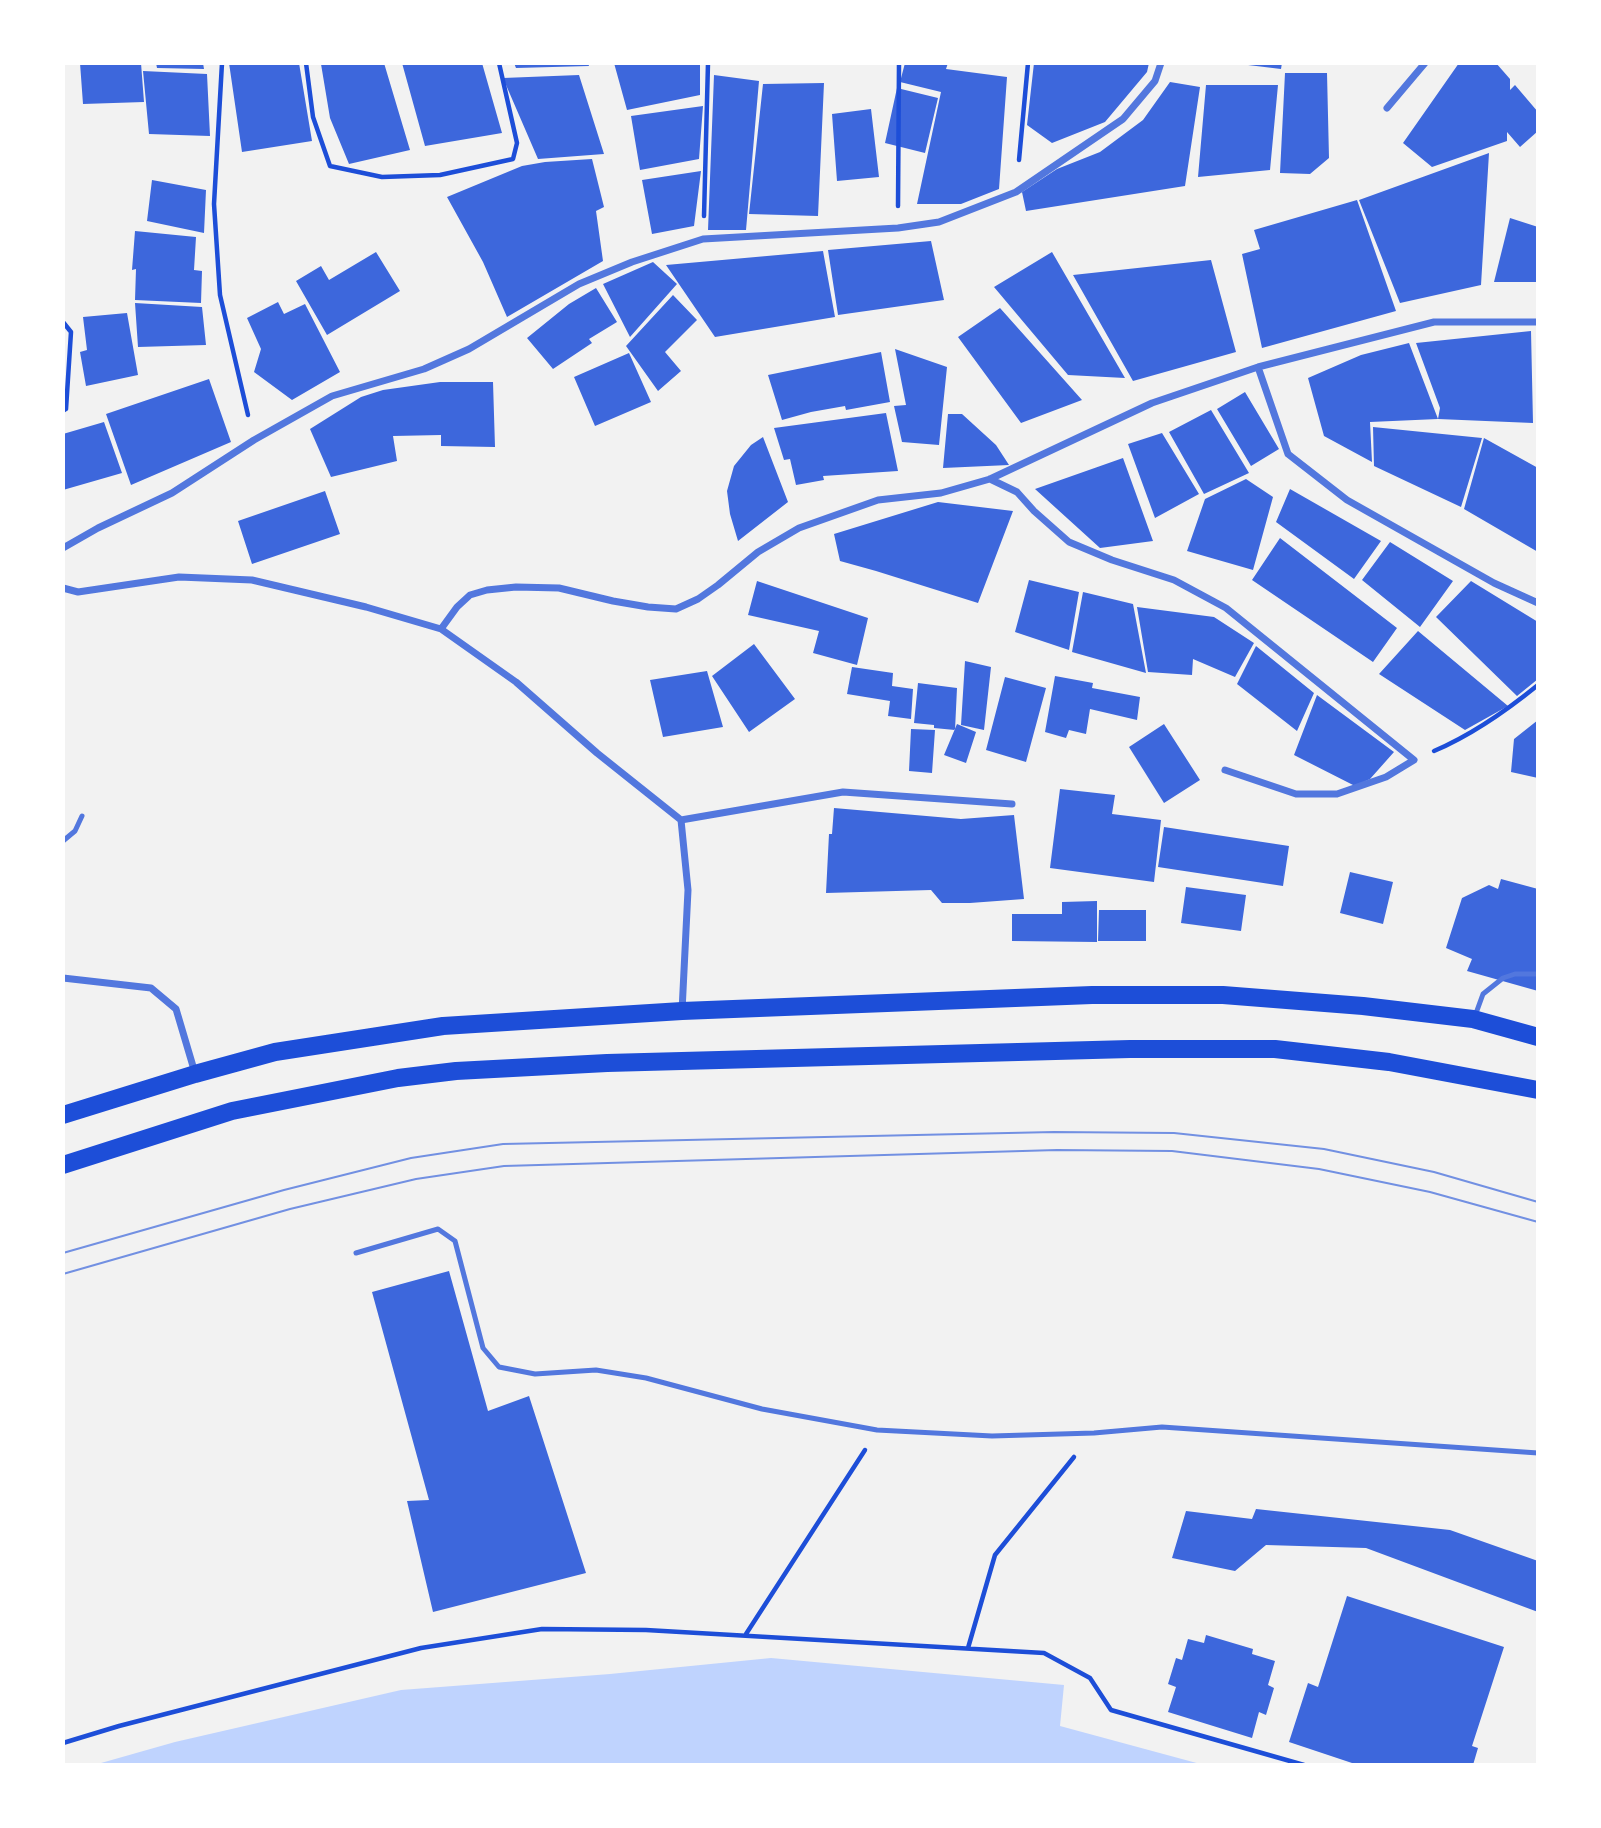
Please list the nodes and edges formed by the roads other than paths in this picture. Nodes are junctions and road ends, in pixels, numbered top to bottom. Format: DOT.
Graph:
graph roads {
  1 [pos="1161,63"];
  2 [pos="1425,63"];
  3 [pos="1387,108"];
  4 [pos="1538,323"];
  5 [pos="1258,367"];
  6 [pos="990,479"];
  7 [pos="63,548"];
  8 [pos="63,588"];
  9 [pos="1538,603"];
  10 [pos="441,629"];
  11 [pos="1225,770"];
  12 [pos="1012,804"];
  13 [pos="82,816"];
  14 [pos="681,820"];
  15 [pos="63,841"];
  16 [pos="1538,974"];
  17 [pos="63,978"];
  18 [pos="682,1011"];
  19 [pos="1474,1019"];
  20 [pos="1538,1037"];
  21 [pos="195,1074"];
  22 [pos="1538,1090"];
  23 [pos="63,1115"];
  24 [pos="63,1165"];
  25 [pos="356,1252"];
  26 [pos="1538,1453"];
  1 -- 7 [label="street"];
  2 -- 3 [label="street"];
  4 -- 5 [label="street"];
  5 -- 6 [label="street"];
  5 -- 9 [label="street"];
  6 -- 10 [label="street"];
  6 -- 11 [label="street"];
  8 -- 10 [label="street"];
  10 -- 14 [label="street"];
  12 -- 14 [label="street"];
  13 -- 15 [label="lane"];
  14 -- 18 [label="street"];
  16 -- 19 [label="lane"];
  17 -- 21 [label="street"];
  18 -- 19 [label="main road"];
  18 -- 21 [label="main road"];
  19 -- 20 [label="main road"];
  21 -- 23 [label="main road"];
  22 -- 24 [label="main road"];
  25 -- 26 [label="lane"];
}
